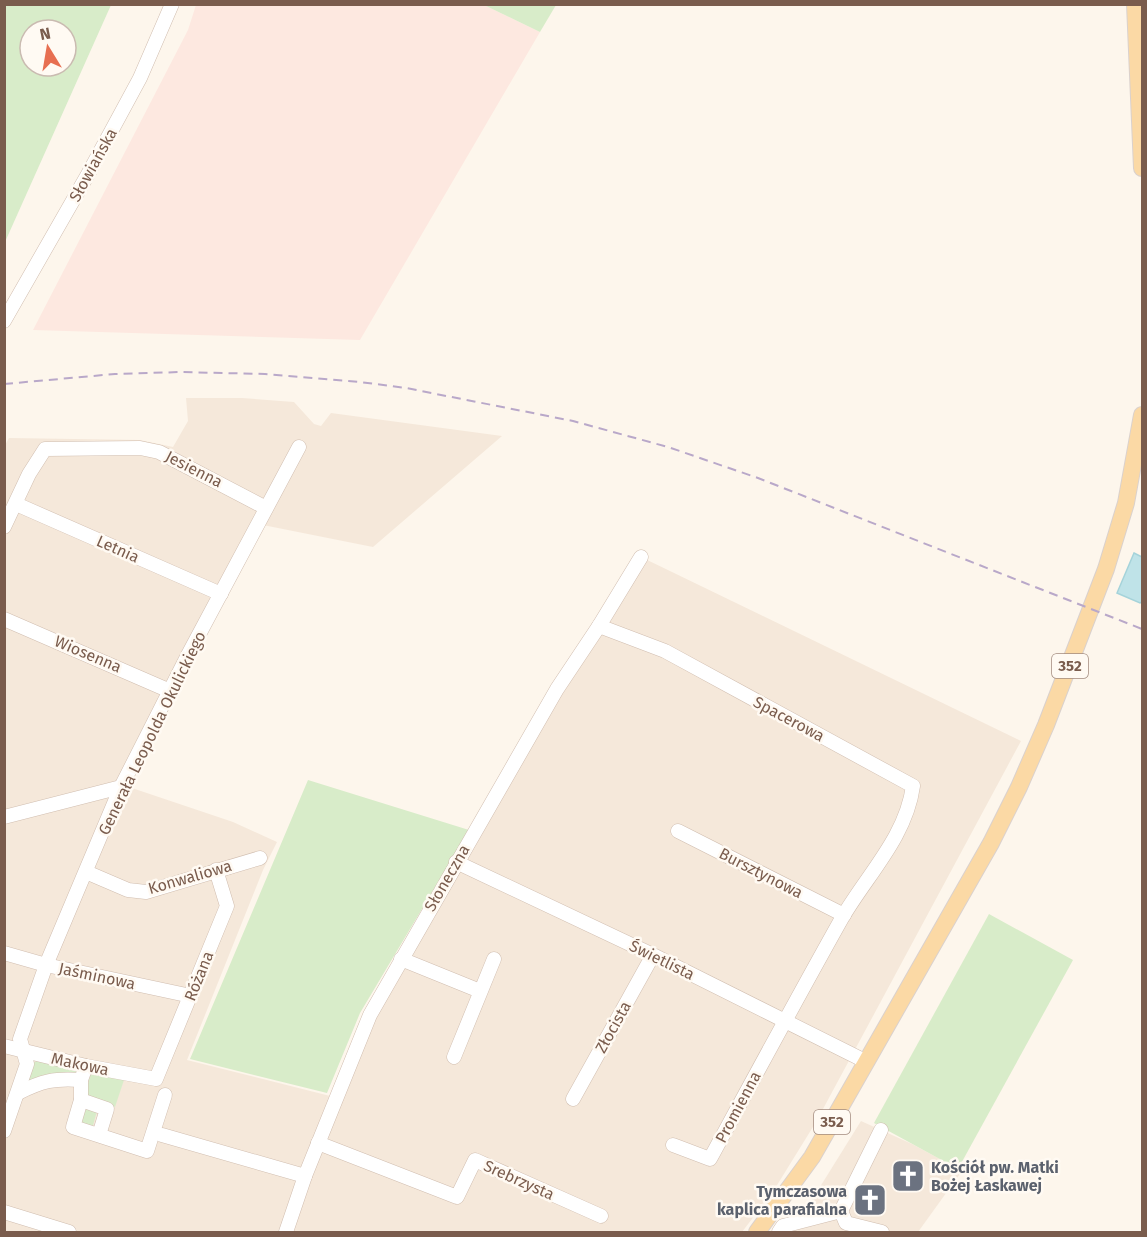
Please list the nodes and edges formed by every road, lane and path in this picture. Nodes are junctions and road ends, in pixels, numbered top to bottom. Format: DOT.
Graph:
graph roads {
  1 [pos="172,4"];
  2 [pos="1135,4"];
  3 [pos="1143,168"];
  4 [pos="4,321"];
  5 [pos="1143,415"];
  6 [pos="299,447"];
  7 [pos="16,504"];
  8 [pos="266,508"];
  9 [pos="4,527"];
  10 [pos="641,558"];
  11 [pos="221,594"];
  12 [pos="4,619"];
  13 [pos="599,626"];
  14 [pos="170,691"];
  15 [pos="122,787"];
  16 [pos="4,817"];
  17 [pos="678,831"];
  18 [pos="260,858"];
  19 [pos="456,862"];
  20 [pos="216,870"];
  21 [pos="86,872"];
  22 [pos="844,915"];
  23 [pos="4,953"];
  24 [pos="653,955"];
  25 [pos="401,959"];
  26 [pos="494,959"];
  27 [pos="46,965"];
  28 [pos="480,992"];
  29 [pos="191,996"];
  30 [pos="784,1022"];
  31 [pos="4,1046"];
  32 [pos="23,1051"];
  33 [pos="454,1057"];
  34 [pos="866,1061"];
  35 [pos="86,1066"];
  36 [pos="156,1079"];
  37 [pos="81,1080"];
  38 [pos="18,1093"];
  39 [pos="165,1095"];
  40 [pos="573,1099"];
  41 [pos="81,1100"];
  42 [pos="881,1130"];
  43 [pos="4,1131"];
  44 [pos="99,1135"];
  45 [pos="162,1135"];
  46 [pos="318,1143"];
  47 [pos="673,1145"];
  48 [pos="305,1176"];
  49 [pos="841,1211"];
  50 [pos="4,1212"];
  51 [pos="601,1216"];
  52 [pos="882,1232"];
  53 [pos="69,1233"];
  54 [pos="286,1233"];
  55 [pos="757,1233"];
  56 [pos="779,1233"];
  1 -- 4 [label="street, Słowiańska"];
  2 -- 3 [label="main road"];
  5 -- 34 [label="main road, 352"];
  6 -- 8 [label="street, Generała Leopolda Okulickiego"];
  7 -- 8 [label="street, Jesienna"];
  7 -- 9 [label="street"];
  7 -- 11 [label="street, Letnia"];
  8 -- 11 [label="street, Generała Leopolda Okulickiego"];
  10 -- 13 [label="street, Słoneczna"];
  11 -- 14 [label="street, Generała Leopolda Okulickiego"];
  12 -- 14 [label="street, Wiosenna"];
  13 -- 19 [label="street, Słoneczna"];
  13 -- 22 [label="street, Spacerowa"];
  14 -- 15 [label="street, Generała Leopolda Okulickiego"];
  15 -- 16 [label="street"];
  15 -- 21 [label="street, Generała Leopolda Okulickiego"];
  17 -- 22 [label="street, Bursztynowa"];
  18 -- 20 [label="street, Konwaliowa"];
  19 -- 24 [label="street, Świetlista"];
  19 -- 25 [label="street, Słoneczna"];
  20 -- 21 [label="street, Konwaliowa"];
  20 -- 29 [label="street, Różana"];
  21 -- 27 [label="street, Generała Leopolda Okulickiego"];
  22 -- 30 [label="street"];
  23 -- 27 [label="street, Jaśminowa"];
  24 -- 30 [label="street, Świetlista"];
  24 -- 40 [label="street, Złocista"];
  25 -- 28 [label="street"];
  25 -- 46 [label="street, Słoneczna"];
  26 -- 28 [label="street"];
  27 -- 29 [label="street, Jaśminowa"];
  27 -- 32 [label="street, Generała Leopolda Okulickiego"];
  28 -- 33 [label="street"];
  29 -- 36 [label="street, Różana"];
  30 -- 34 [label="street, Świetlista"];
  30 -- 47 [label="street, Promienna"];
  31 -- 32 [label="street, Makowa"];
  32 -- 35 [label="street, Makowa"];
  32 -- 38 [label="street, Generała Leopolda Okulickiego"];
  34 -- 55 [label="main road, 352"];
  35 -- 36 [label="street, Makowa"];
  35 -- 37 [label="street"];
  37 -- 38 [label="street"];
  37 -- 41 [label="street"];
  38 -- 43 [label="street, Generała Leopolda Okulickiego"];
  39 -- 44 [label="street"];
  41 -- 44 [label="street"];
  41 -- 44 [label="street"];
  42 -- 49 [label="street"];
  45 -- 48 [label="street"];
  46 -- 48 [label="street, Słoneczna"];
  46 -- 51 [label="street, Srebrzysta"];
  48 -- 54 [label="street, Słoneczna"];
  49 -- 52 [label="street"];
  49 -- 56 [label="street"];
  50 -- 53 [label="street"];
}
